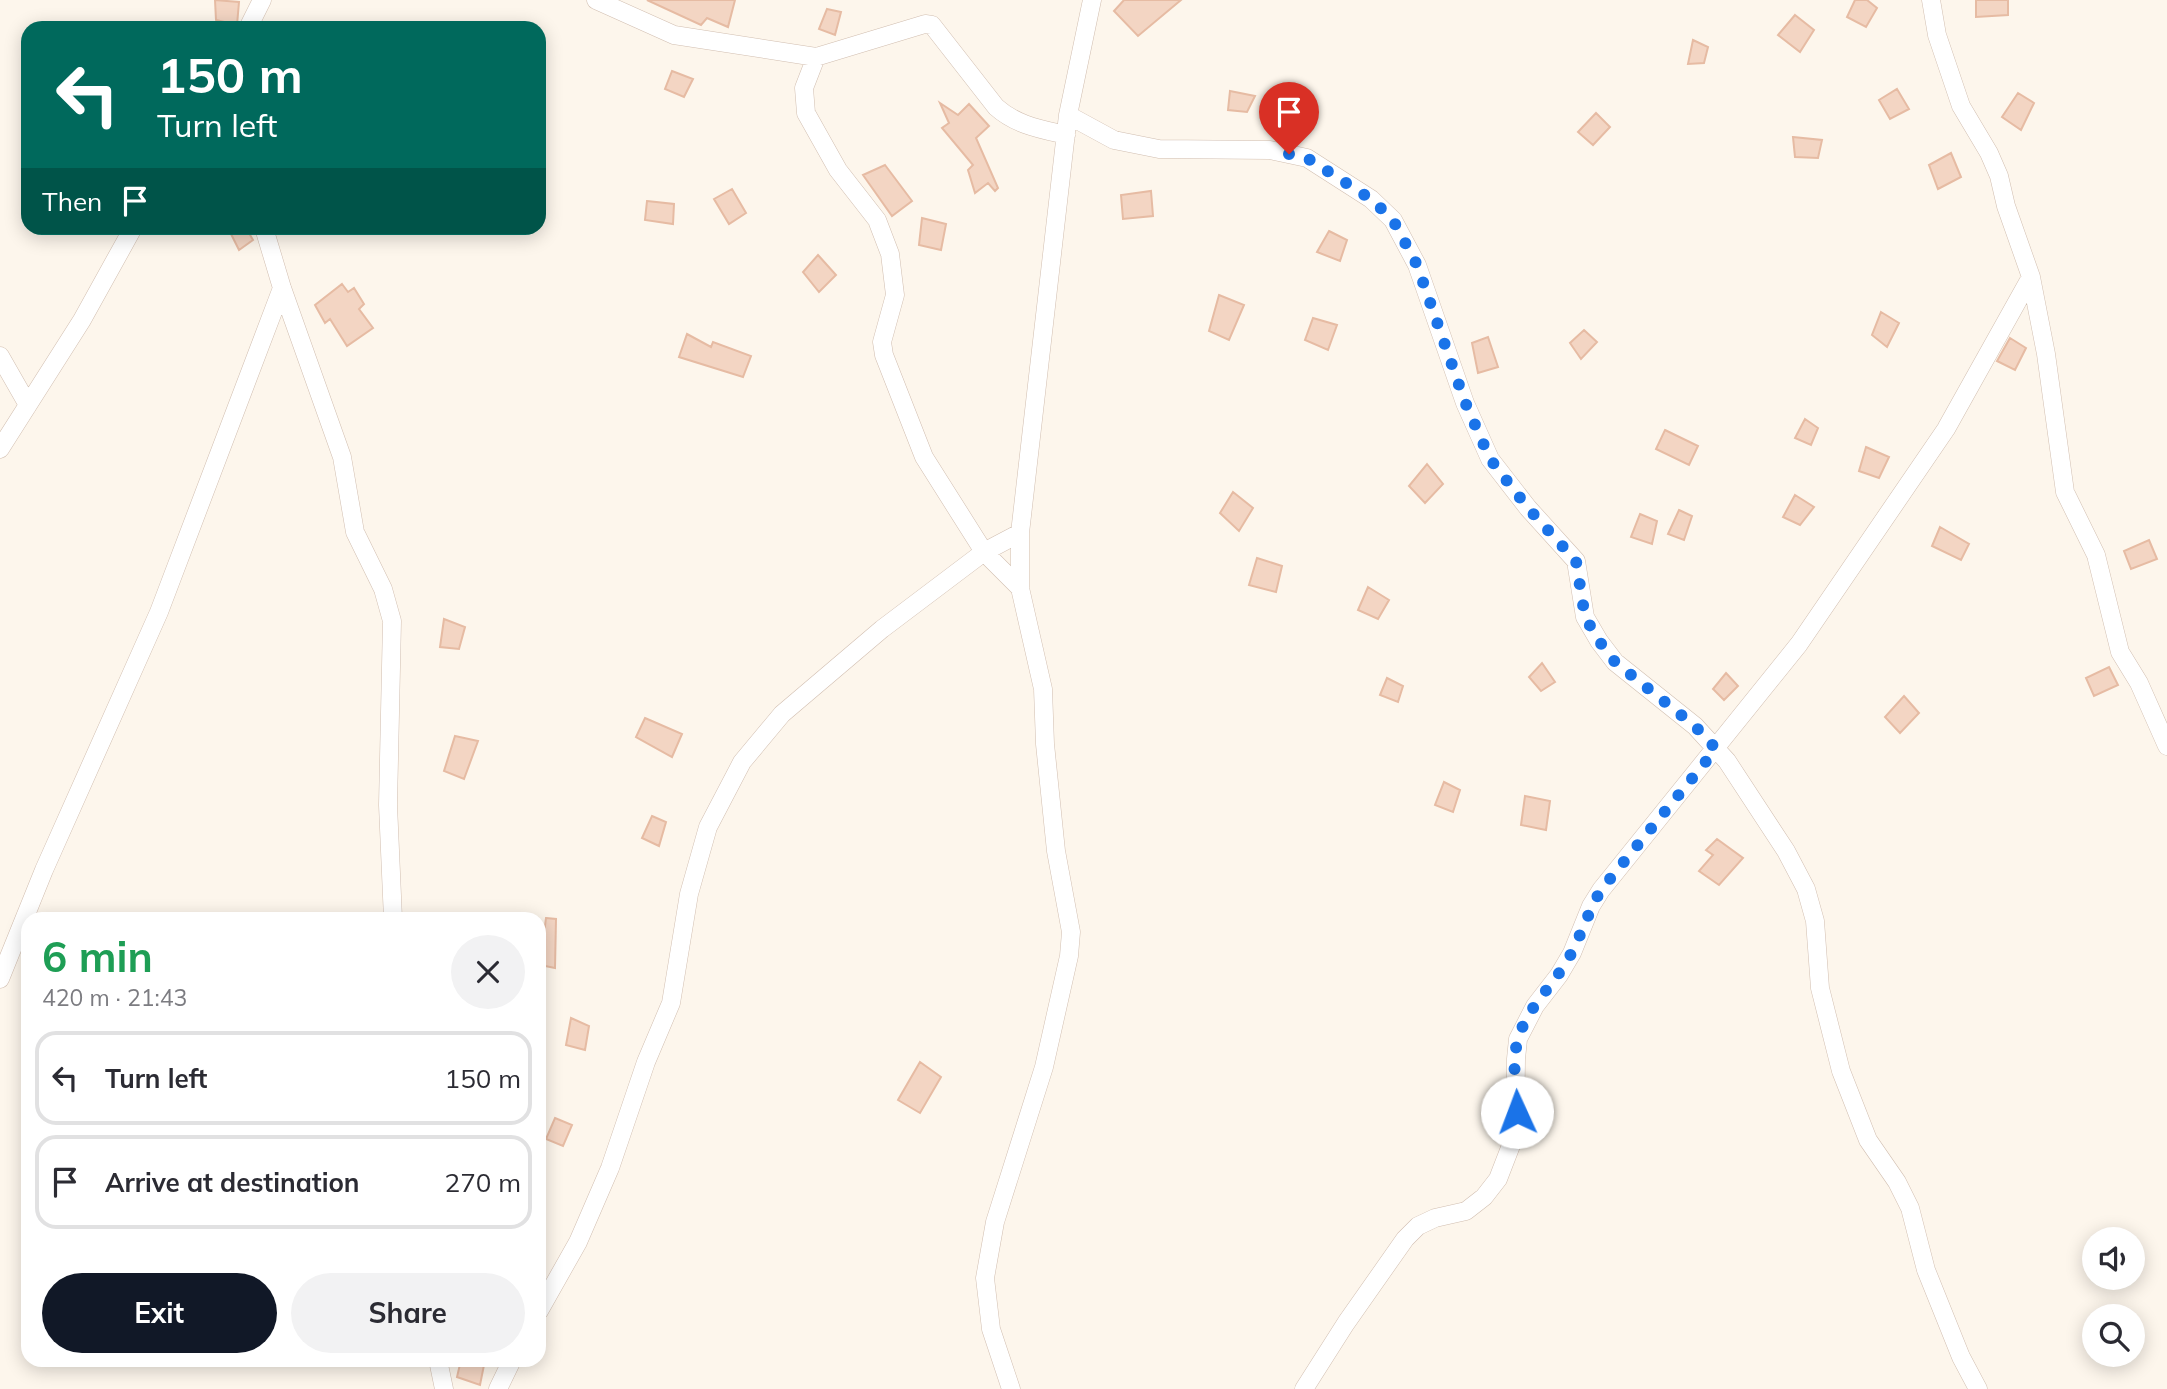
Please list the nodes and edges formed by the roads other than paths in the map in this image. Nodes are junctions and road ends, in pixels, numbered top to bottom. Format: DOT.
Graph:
graph roads {
  1 [pos="262,0"];
  2 [pos="596,0"];
  3 [pos="1092,0"];
  4 [pos="1931,0"];
  5 [pos="252,21"];
  6 [pos="816,57"];
  7 [pos="1068,116"];
  8 [pos="1066,135"];
  9 [pos="129,235"];
  10 [pos="266,235"];
  11 [pos="2031,278"];
  12 [pos="282,288"];
  13 [pos="0,356"];
  14 [pos="28,405"];
  15 [pos="0,449"];
  16 [pos="1020,533"];
  17 [pos="984,552"];
  18 [pos="1020,588"];
  19 [pos="2167,746"];
  20 [pos="1716,749"];
  21 [pos="27,912"];
  22 [pos="393,912"];
  23 [pos="21,927"];
  24 [pos="0,979"];
  25 [pos="546,1299"];
  26 [pos="439,1367"];
  27 [pos="509,1367"];
  28 [pos="444,1389"];
  29 [pos="498,1389"];
  30 [pos="1012,1389"];
  31 [pos="1304,1389"];
  32 [pos="1978,1389"];
  1 -- 5 [label="street"];
  2 -- 6 [label="street"];
  3 -- 7 [label="street"];
  4 -- 11 [label="street"];
  6 -- 8 [label="street"];
  6 -- 17 [label="street"];
  7 -- 8 [label="street"];
  7 -- 20 [label="street"];
  8 -- 16 [label="street"];
  9 -- 14 [label="street"];
  10 -- 12 [label="street"];
  11 -- 19 [label="street"];
  11 -- 20 [label="street"];
  12 -- 21 [label="street"];
  12 -- 22 [label="street"];
  13 -- 14 [label="street"];
  14 -- 15 [label="street"];
  16 -- 17 [label="street"];
  16 -- 18 [label="street"];
  17 -- 18 [label="street"];
  17 -- 25 [label="street"];
  18 -- 30 [label="street"];
  20 -- 31 [label="street"];
  20 -- 32 [label="street"];
  23 -- 24 [label="street"];
  26 -- 28 [label="street"];
  27 -- 29 [label="street"];
}
